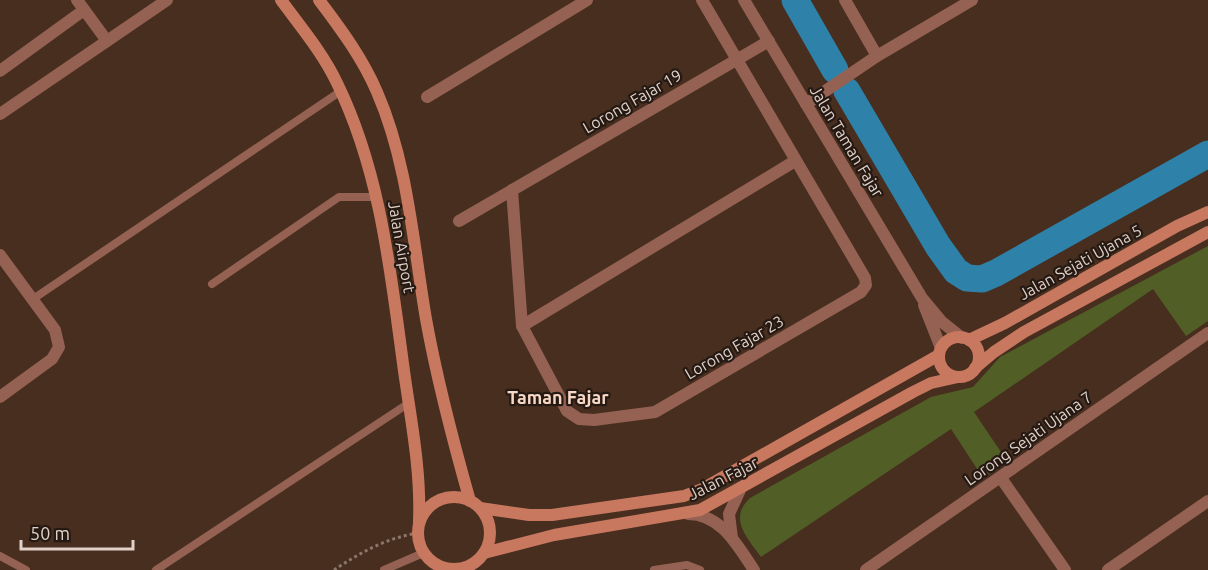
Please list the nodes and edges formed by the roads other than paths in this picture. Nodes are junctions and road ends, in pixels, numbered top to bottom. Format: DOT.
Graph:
graph roads {
  1 [pos="167,0"];
  2 [pos="281,0"];
  3 [pos="319,0"];
  4 [pos="587,0"];
  5 [pos="702,0"];
  6 [pos="744,0"];
  7 [pos="845,0"];
  8 [pos="972,0"];
  9 [pos="81,5"];
  10 [pos="107,41"];
  11 [pos="768,41"];
  12 [pos="877,56"];
  13 [pos="738,59"];
  14 [pos="0,71"];
  15 [pos="340,91"];
  16 [pos="427,98"];
  17 [pos="806,104"];
  18 [pos="0,114"];
  19 [pos="795,161"];
  20 [pos="512,190"];
  21 [pos="376,197"];
  22 [pos="1208,212"];
  23 [pos="459,221"];
  24 [pos="1208,232"];
  25 [pos="0,255"];
  26 [pos="212,284"];
  27 [pos="922,298"];
  28 [pos="33,299"];
  29 [pos="522,326"];
  30 [pos="1208,333"];
  31 [pos="965,339"];
  32 [pos="940,351"];
  33 [pos="975,368"];
  34 [pos="958,377"];
  35 [pos="0,397"];
  36 [pos="409,404"];
  37 [pos="1001,478"];
  38 [pos="740,490"];
  39 [pos="1208,501"];
  40 [pos="475,504"];
  41 [pos="686,514"];
  42 [pos="732,537"];
  43 [pos="419,539"];
  44 [pos="0,556"];
  45 [pos="477,562"];
  46 [pos="26,570"];
  47 [pos="156,570"];
  48 [pos="384,570"];
  49 [pos="423,570"];
  50 [pos="654,570"];
  51 [pos="700,570"];
  52 [pos="754,570"];
  53 [pos="866,570"];
  54 [pos="1065,570"];
  55 [pos="1108,570"];
  1 -- 10 [label="street"];
  2 -- 15 [label="street, Jalan Airport"];
  3 -- 40 [label="street, Jalan Airport"];
  4 -- 16 [label="street"];
  5 -- 13 [label="street, Lorong Fajar 23"];
  6 -- 11 [label="street, Jalan Taman Fajar"];
  7 -- 12 [label="street"];
  8 -- 12 [label="street"];
  9 -- 10 [label="street"];
  9 -- 14 [label="street"];
  10 -- 18 [label="street"];
  11 -- 13 [label="street, Lorong Fajar 19"];
  11 -- 17 [label="street, Jalan Taman Fajar"];
  12 -- 17 [label="street"];
  13 -- 19 [label="street, Lorong Fajar 23"];
  13 -- 20 [label="street, Lorong Fajar 19"];
  15 -- 21 [label="street, Jalan Airport"];
  15 -- 28 [label="lane"];
  17 -- 27 [label="street, Jalan Taman Fajar"];
  19 -- 29 [label="street"];
  19 -- 29 [label="street, Lorong Fajar 23"];
  20 -- 23 [label="street, Lorong Fajar 19"];
  20 -- 29 [label="street"];
  21 -- 26 [label="lane"];
  21 -- 36 [label="street, Jalan Airport"];
  22 -- 31 [label="street, Jalan Sejati Ujana 5"];
  24 -- 33 [label="street, Jalan Sejati Ujana 5"];
  25 -- 28 [label="street"];
  27 -- 31 [label="street"];
  27 -- 32 [label="street"];
  28 -- 35 [label="street"];
  30 -- 37 [label="street, Lorong Sejati Ujana 7"];
  31 -- 32 [label="street"];
  31 -- 33 [label="street"];
  32 -- 34 [label="street"];
  32 -- 40 [label="street, Jalan Fajar"];
  33 -- 34 [label="street"];
  34 -- 38 [label="street, Jalan Fajar"];
  36 -- 43 [label="street, Jalan Airport"];
  36 -- 47 [label="lane"];
  37 -- 53 [label="street, Lorong Sejati Ujana 7"];
  37 -- 54 [label="street"];
  38 -- 41 [label="street, Jalan Fajar"];
  38 -- 42 [label="street"];
  39 -- 55 [label="street"];
  40 -- 43 [label="street"];
  40 -- 45 [label="street"];
  41 -- 42 [label="street"];
  41 -- 45 [label="street, Jalan Fajar"];
  42 -- 52 [label="street"];
  43 -- 45 [label="street"];
  43 -- 48 [label="lane"];
  43 -- 49 [label="street, Jalan Airport"];
  44 -- 46 [label="lane"];
  50 -- 51 [label="lane"];
}
